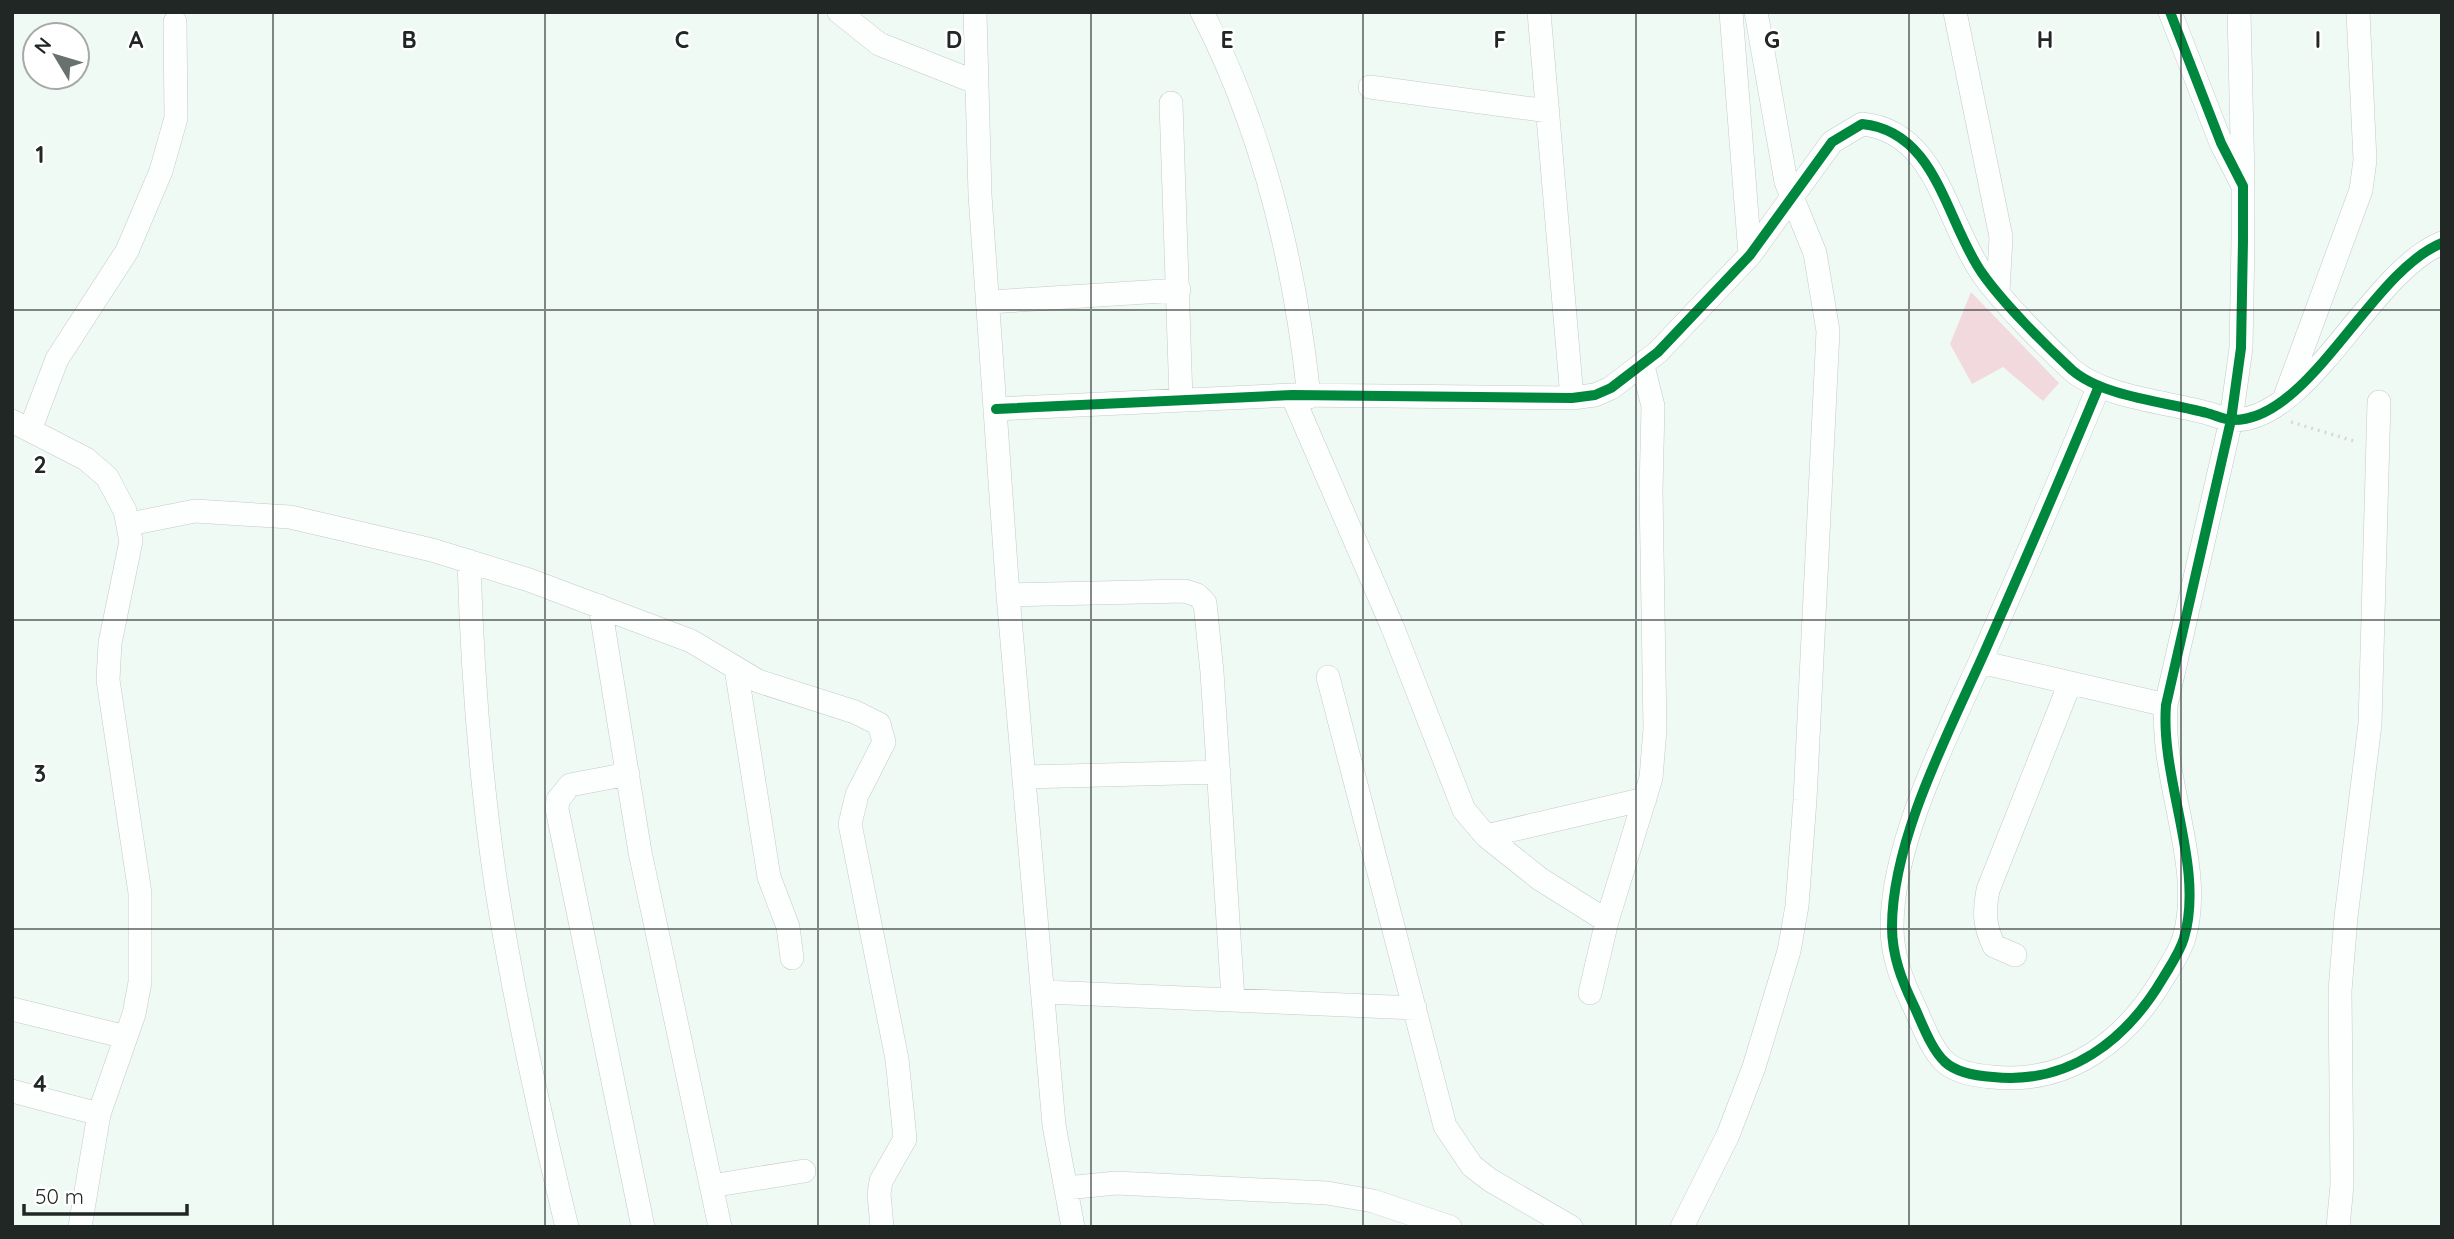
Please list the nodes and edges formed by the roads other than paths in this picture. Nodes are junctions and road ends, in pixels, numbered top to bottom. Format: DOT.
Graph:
graph roads {
  1 [pos="839,12"];
  2 [pos="975,12"];
  3 [pos="1202,12"];
  4 [pos="1539,12"];
  5 [pos="1731,12"];
  6 [pos="1756,12"];
  7 [pos="1955,12"];
  8 [pos="2171,12"];
  9 [pos="2239,12"];
  10 [pos="2358,12"];
  11 [pos="175,22"];
  12 [pos="975,82"];
  13 [pos="1370,87"];
  14 [pos="1171,103"];
  15 [pos="1548,111"];
  16 [pos="2243,186"];
  17 [pos="1794,198"];
  18 [pos="2442,243"];
  19 [pos="1750,256"];
  20 [pos="1179,290"];
  21 [pos="1998,292"];
  22 [pos="989,302"];
  23 [pos="1643,366"];
  24 [pos="2099,386"];
  25 [pos="1301,396"];
  26 [pos="1572,398"];
  27 [pos="1181,399"];
  28 [pos="2379,402"];
  29 [pos="2278,404"];
  30 [pos="996,409"];
  31 [pos="2231,420"];
  32 [pos="21,425"];
  33 [pos="130,524"];
  34 [pos="469,561"];
  35 [pos="1008,594"];
  36 [pos="600,606"];
  37 [pos="1980,662"];
  38 [pos="736,668"];
  39 [pos="1328,677"];
  40 [pos="2070,683"];
  41 [pos="2166,705"];
  42 [pos="1219,772"];
  43 [pos="628,774"];
  44 [pos="1025,777"];
  45 [pos="1645,799"];
  46 [pos="1486,836"];
  47 [pos="1607,921"];
  48 [pos="2015,955"];
  49 [pos="792,958"];
  50 [pos="1045,992"];
  51 [pos="1590,993"];
  52 [pos="1233,999"];
  53 [pos="1415,1008"];
  54 [pos="12,1009"];
  55 [pos="126,1037"];
  56 [pos="12,1091"];
  57 [pos="99,1114"];
  58 [pos="804,1171"];
  59 [pos="711,1186"];
  60 [pos="1066,1188"];
  61 [pos="1418,1220"];
  62 [pos="80,1227"];
  63 [pos="567,1227"];
  64 [pos="642,1227"];
  65 [pos="720,1227"];
  66 [pos="882,1227"];
  67 [pos="1073,1227"];
  68 [pos="1450,1227"];
  69 [pos="1571,1227"];
  70 [pos="1682,1227"];
  71 [pos="2339,1227"];
  1 -- 12 [label="street"];
  2 -- 12 [label="street"];
  3 -- 25 [label="street"];
  4 -- 15 [label="street"];
  5 -- 19 [label="street"];
  6 -- 17 [label="street"];
  7 -- 21 [label="street"];
  8 -- 16 [label="street"];
  9 -- 16 [label="street"];
  10 -- 29 [label="street"];
  11 -- 32 [label="street"];
  12 -- 22 [label="street"];
  13 -- 15 [label="street"];
  14 -- 20 [label="street"];
  15 -- 26 [label="street"];
  16 -- 31 [label="street"];
  17 -- 19 [label="street"];
  17 -- 21 [label="street"];
  17 -- 70 [label="street"];
  18 -- 29 [label="street"];
  19 -- 23 [label="street"];
  20 -- 22 [label="street"];
  20 -- 27 [label="street"];
  21 -- 24 [label="street"];
  22 -- 30 [label="street"];
  23 -- 26 [label="street"];
  23 -- 45 [label="street"];
  24 -- 31 [label="street"];
  24 -- 37 [label="street"];
  25 -- 26 [label="street"];
  25 -- 27 [label="street"];
  25 -- 46 [label="street"];
  27 -- 30 [label="street"];
  28 -- 71 [label="street"];
  29 -- 31 [label="street"];
  30 -- 35 [label="street"];
  31 -- 41 [label="street"];
  32 -- 33 [label="street"];
  33 -- 34 [label="street"];
  33 -- 55 [label="street"];
  34 -- 36 [label="street"];
  34 -- 63 [label="street"];
  35 -- 42 [label="street"];
  35 -- 44 [label="street"];
  36 -- 38 [label="street"];
  36 -- 43 [label="street"];
  37 -- 40 [label="street"];
  37 -- 41 [label="street"];
  38 -- 49 [label="street"];
  38 -- 66 [label="street"];
  39 -- 53 [label="street"];
  40 -- 41 [label="street"];
  40 -- 48 [label="street"];
  42 -- 44 [label="street"];
  42 -- 52 [label="street"];
  43 -- 59 [label="street"];
  43 -- 64 [label="street"];
  44 -- 50 [label="street"];
  45 -- 46 [label="street"];
  45 -- 47 [label="street"];
  46 -- 47 [label="street"];
  47 -- 51 [label="street"];
  50 -- 52 [label="street"];
  50 -- 60 [label="street"];
  52 -- 53 [label="street"];
  53 -- 69 [label="street"];
  54 -- 55 [label="street"];
  55 -- 57 [label="street"];
  56 -- 57 [label="street"];
  57 -- 62 [label="street"];
  58 -- 59 [label="street"];
  59 -- 65 [label="street"];
  60 -- 61 [label="street"];
  60 -- 67 [label="street"];
  61 -- 68 [label="street"];
}
